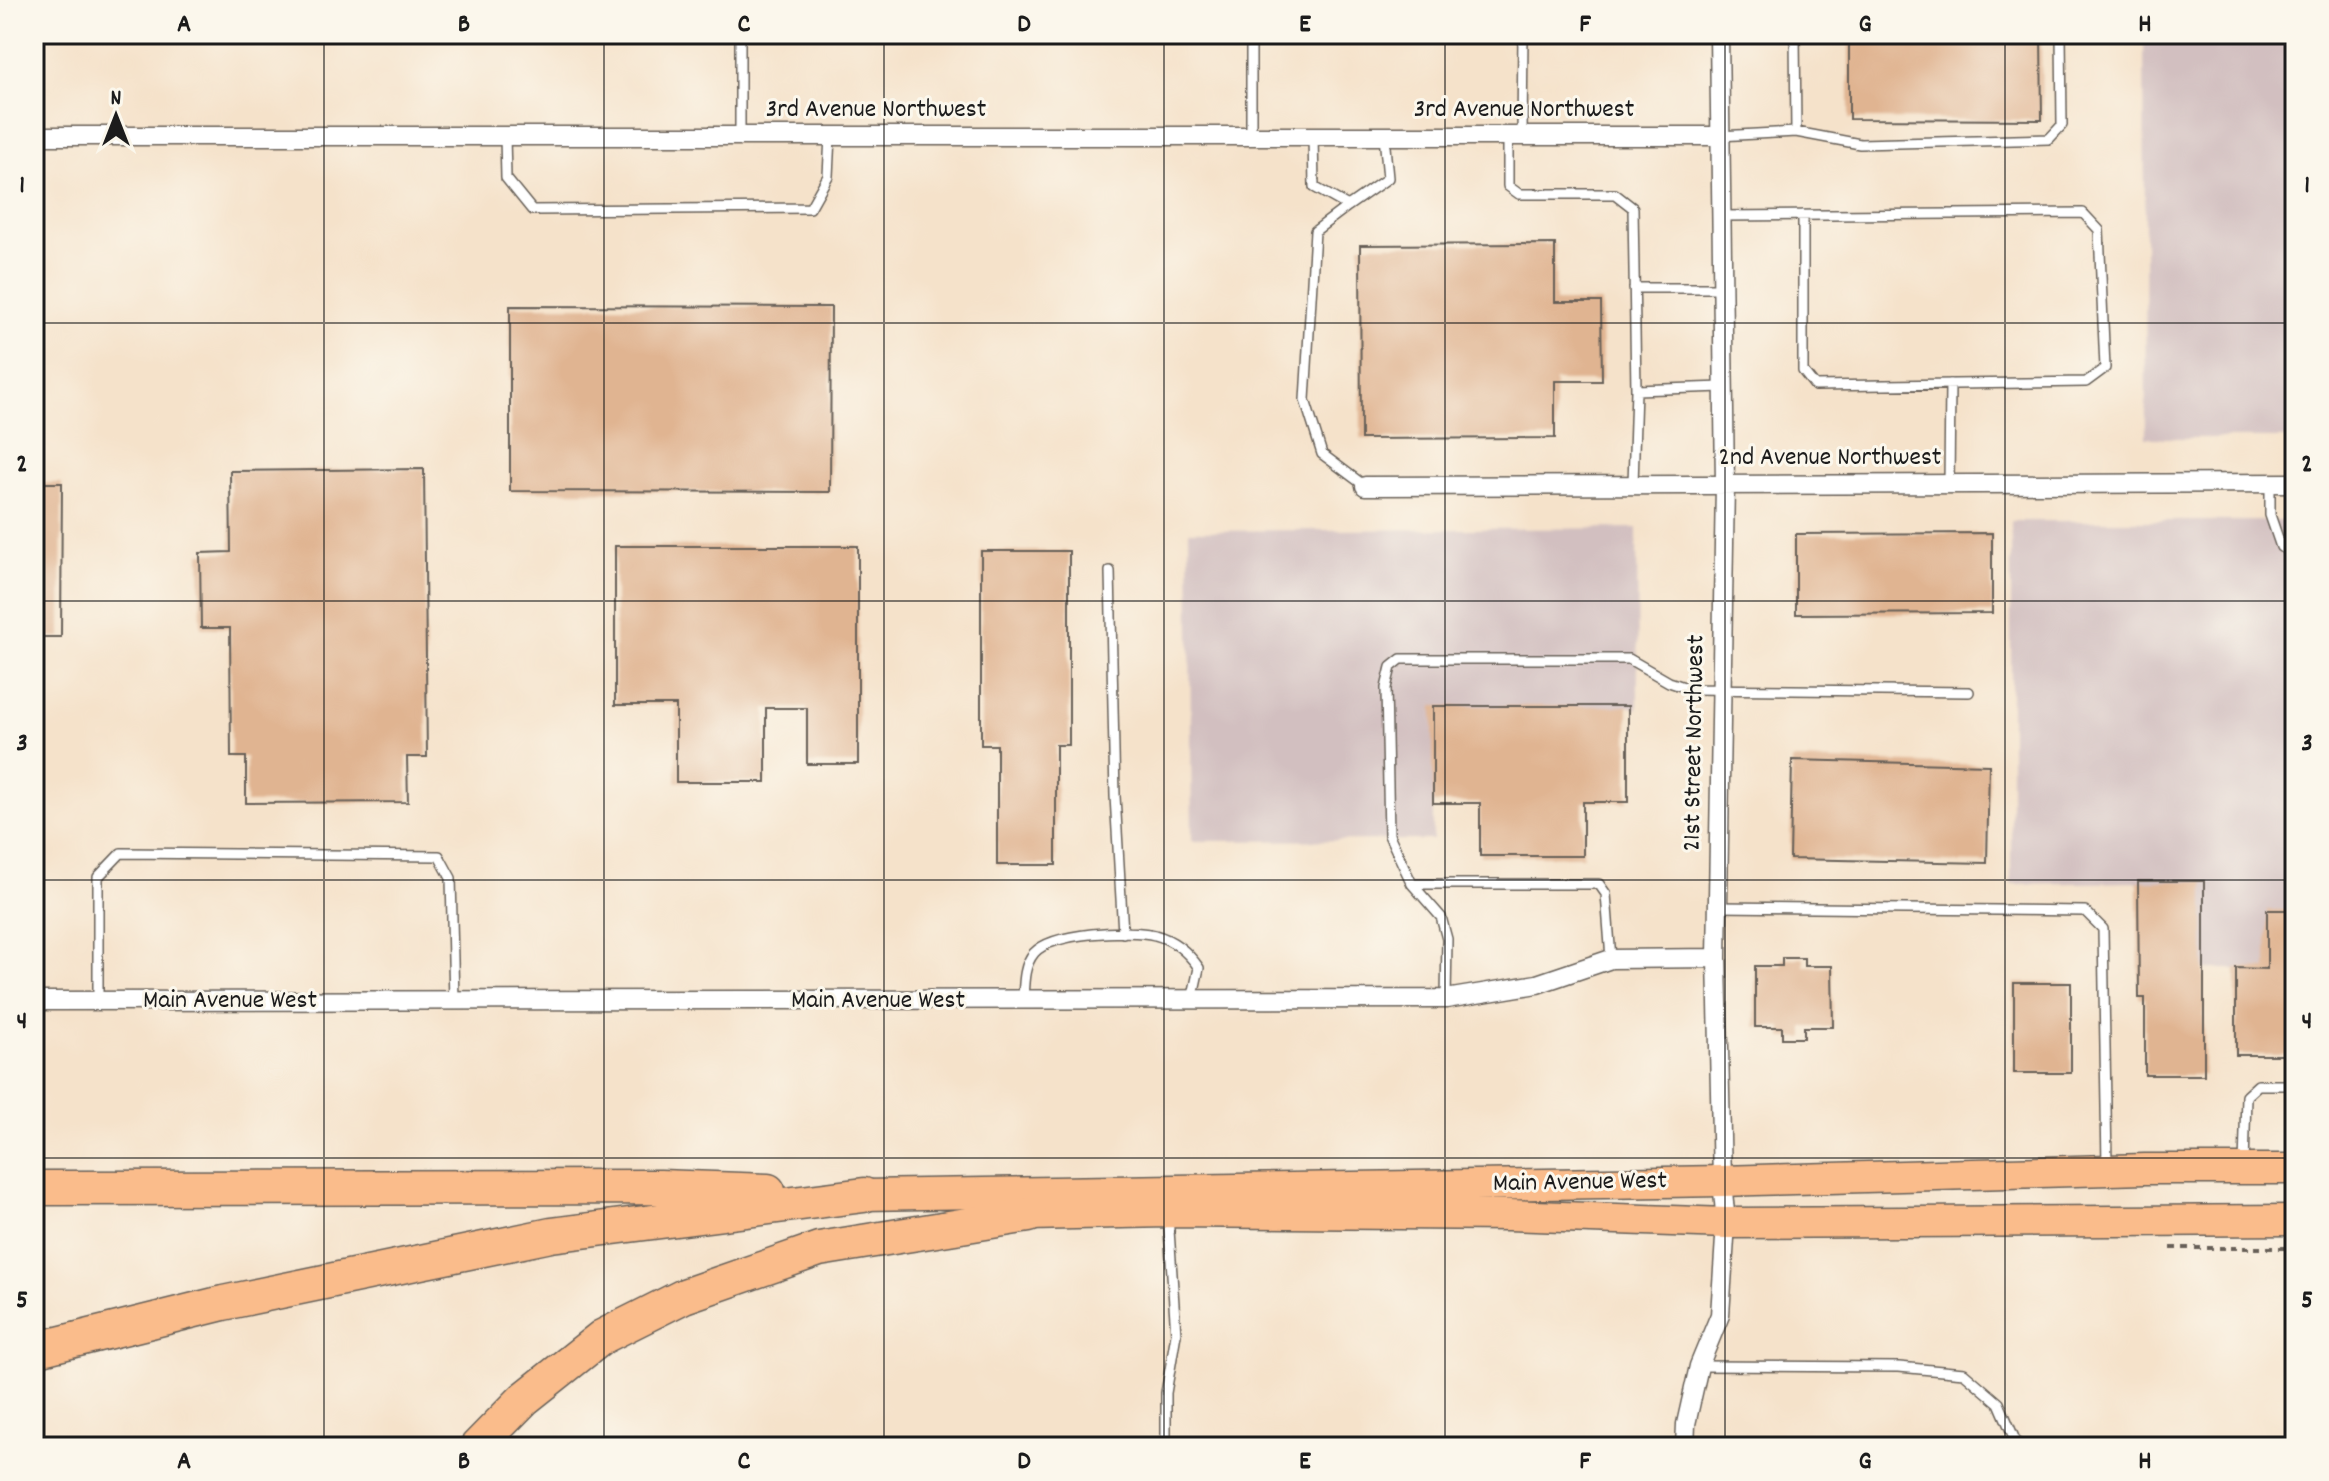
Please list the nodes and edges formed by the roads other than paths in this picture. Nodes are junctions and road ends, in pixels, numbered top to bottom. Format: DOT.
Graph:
graph roads {
  1 [pos="740,34"];
  2 [pos="1251,34"];
  3 [pos="1523,34"];
  4 [pos="1719,34"];
  5 [pos="1795,34"];
  6 [pos="2061,34"];
  7 [pos="1796,132"];
  8 [pos="34,136"];
  9 [pos="505,136"];
  10 [pos="740,136"];
  11 [pos="830,136"];
  12 [pos="1251,136"];
  13 [pos="1313,136"];
  14 [pos="1384,136"];
  15 [pos="1515,136"];
  16 [pos="1719,136"];
  17 [pos="1348,206"];
  18 [pos="1803,215"];
  19 [pos="1720,216"];
  20 [pos="1634,288"];
  21 [pos="1722,288"];
  22 [pos="1950,384"];
  23 [pos="1723,387"];
  24 [pos="1636,390"];
  25 [pos="2270,483"];
  26 [pos="2295,483"];
  27 [pos="1633,484"];
  28 [pos="1725,484"];
  29 [pos="1949,484"];
  30 [pos="1365,486"];
  31 [pos="2295,553"];
  32 [pos="1110,571"];
  33 [pos="1722,691"];
  34 [pos="1969,692"];
  35 [pos="1412,884"];
  36 [pos="1718,907"];
  37 [pos="1123,933"];
  38 [pos="1717,958"];
  39 [pos="1611,959"];
  40 [pos="1446,999"];
  41 [pos="34,1001"];
  42 [pos="98,1001"];
  43 [pos="454,1001"];
  44 [pos="1023,1001"];
  45 [pos="1192,1001"];
  46 [pos="2295,1085"];
  47 [pos="2244,1169"];
  48 [pos="2295,1169"];
  49 [pos="2107,1170"];
  50 [pos="1722,1181"];
  51 [pos="34,1188"];
  52 [pos="864,1195"];
  53 [pos="1168,1212"];
  54 [pos="1029,1215"];
  55 [pos="2295,1220"];
  56 [pos="1726,1223"];
  57 [pos="551,1235"];
  58 [pos="34,1350"];
  59 [pos="1699,1366"];
  60 [pos="477,1447"];
  61 [pos="1166,1447"];
  62 [pos="1685,1447"];
  63 [pos="2018,1447"];
  1 -- 10 [label="lane"];
  2 -- 12 [label="lane"];
  3 -- 15 [label="lane"];
  4 -- 16 [label="street, 21st Street Northwest"];
  5 -- 7 [label="lane"];
  6 -- 7 [label="lane"];
  7 -- 16 [label="lane"];
  8 -- 9 [label="street, 3rd Avenue Northwest"];
  9 -- 10 [label="street, 3rd Avenue Northwest"];
  9 -- 11 [label="lane"];
  10 -- 11 [label="street, 3rd Avenue Northwest"];
  11 -- 12 [label="street, 3rd Avenue Northwest"];
  12 -- 13 [label="street, 3rd Avenue Northwest"];
  13 -- 14 [label="street, 3rd Avenue Northwest"];
  13 -- 17 [label="lane"];
  14 -- 15 [label="street, 3rd Avenue Northwest"];
  14 -- 17 [label="lane"];
  15 -- 16 [label="street, 3rd Avenue Northwest"];
  15 -- 20 [label="lane"];
  16 -- 19 [label="street, 21st Street Northwest"];
  17 -- 30 [label="lane"];
  18 -- 19 [label="lane"];
  18 -- 22 [label="lane"];
  18 -- 22 [label="lane"];
  19 -- 21 [label="street, 21st Street Northwest"];
  20 -- 21 [label="lane"];
  20 -- 24 [label="lane"];
  21 -- 23 [label="street, 21st Street Northwest"];
  22 -- 29 [label="lane"];
  23 -- 24 [label="lane"];
  23 -- 28 [label="street, 21st Street Northwest"];
  24 -- 27 [label="lane"];
  25 -- 26 [label="street, 2nd Avenue Northwest"];
  25 -- 29 [label="street, 2nd Avenue Northwest"];
  25 -- 31 [label="lane"];
  27 -- 28 [label="street, 2nd Avenue Northwest"];
  27 -- 30 [label="street, 2nd Avenue Northwest"];
  28 -- 29 [label="street, 2nd Avenue Northwest"];
  28 -- 33 [label="street, 21st Street Northwest"];
  32 -- 37 [label="lane"];
  33 -- 34 [label="lane"];
  33 -- 35 [label="lane"];
  33 -- 36 [label="street, 21st Street Northwest"];
  35 -- 39 [label="lane"];
  35 -- 40 [label="lane"];
  36 -- 38 [label="street, 21st Street Northwest"];
  36 -- 49 [label="lane"];
  37 -- 44 [label="lane"];
  37 -- 45 [label="lane"];
  38 -- 39 [label="street, Main Avenue West"];
  38 -- 50 [label="street, 21st Street Northwest"];
  39 -- 40 [label="street, Main Avenue West"];
  40 -- 45 [label="street, Main Avenue West"];
  41 -- 42 [label="street, Main Avenue West"];
  42 -- 43 [label="street, Main Avenue West"];
  42 -- 43 [label="lane"];
  43 -- 44 [label="street, Main Avenue West"];
  44 -- 45 [label="street, Main Avenue West"];
  46 -- 47 [label="lane"];
  47 -- 48 [label="main road, Main Avenue West"];
  47 -- 49 [label="main road, Main Avenue West"];
  49 -- 50 [label="main road, Main Avenue West"];
  50 -- 52 [label="main road, Main Avenue West"];
  50 -- 56 [label="street, 21st Street Northwest"];
  51 -- 52 [label="highway"];
  52 -- 57 [label="highway"];
  53 -- 54 [label="main road, Main Avenue West"];
  53 -- 56 [label="main road, Main Avenue West"];
  53 -- 61 [label="lane"];
  54 -- 57 [label="highway"];
  54 -- 60 [label="highway"];
  55 -- 56 [label="main road, Main Avenue West"];
  56 -- 59 [label="street, 21st Street Northwest"];
  57 -- 58 [label="highway"];
  59 -- 62 [label="street, 21st Street Northwest"];
  59 -- 63 [label="lane"];
}
